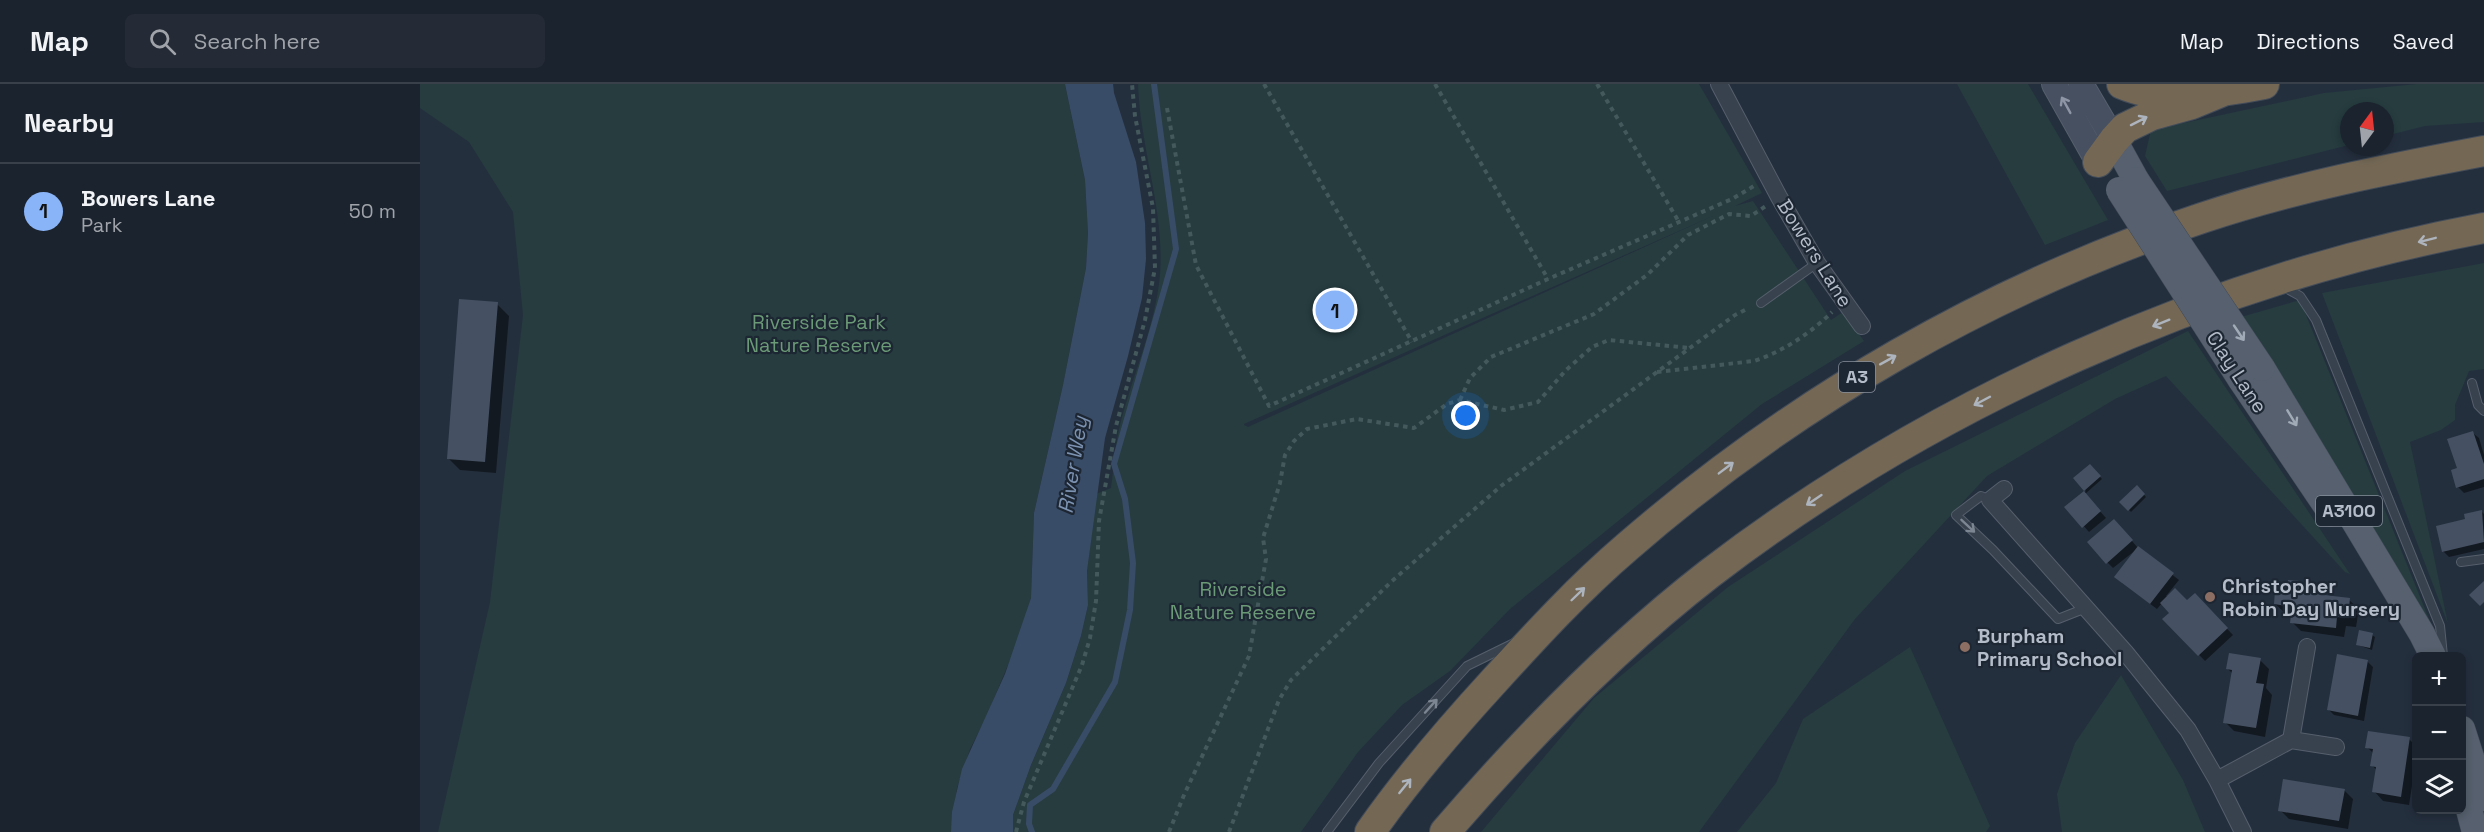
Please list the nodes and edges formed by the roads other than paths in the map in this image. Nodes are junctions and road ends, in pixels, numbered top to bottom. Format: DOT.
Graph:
graph roads {
  1 [pos="1719,84"];
  2 [pos="2054,84"];
  3 [pos="2081,84"];
  4 [pos="2122,84"];
  5 [pos="2264,84"];
  6 [pos="2221,92"];
  7 [pos="2106,151"];
  8 [pos="2484,152"];
  9 [pos="2484,228"];
  10 [pos="1816,262"];
  11 [pos="2274,281"];
  12 [pos="1761,303"];
  13 [pos="1862,326"];
  14 [pos="2252,374"];
  15 [pos="2472,383"];
  16 [pos="2484,411"];
  17 [pos="1997,495"];
  18 [pos="2484,559"];
  19 [pos="2461,562"];
  20 [pos="2086,608"];
  21 [pos="1541,629"];
  22 [pos="2307,647"];
  23 [pos="2431,652"];
  24 [pos="2443,652"];
  25 [pos="2412,653"];
  26 [pos="2291,740"];
  27 [pos="2466,742"];
  28 [pos="2336,747"];
  29 [pos="2217,780"];
  30 [pos="2466,798"];
  31 [pos="2484,798"];
  32 [pos="1327,832"];
  33 [pos="1370,832"];
  34 [pos="1444,832"];
  35 [pos="2243,832"];
  36 [pos="2475,832"];
  1 -- 10 [label="street, Bowers Lane"];
  7 -- 2 [label="street, Clay Lane, one-way"];
  3 -- 7 [label="street, Clay Lane"];
  4 -- 6 [label="highway"];
  5 -- 6 [label="highway"];
  7 -- 6 [label="highway, one-way"];
  7 -- 14 [label="main road, Clay Lane / A3100, bridge"];
  21 -- 8 [label="highway, A3, one-way"];
  9 -- 11 [label="highway, one-way"];
  10 -- 12 [label="lane"];
  10 -- 13 [label="street, Bowers Lane"];
  11 -- 24 [label="lane"];
  11 -- 34 [label="highway, one-way"];
  14 -- 23 [label="main road, Clay Lane / A3100, one-way"];
  14 -- 25 [label="main road, Clay Lane / A3100"];
  15 -- 16 [label="lane"];
  17 -- 20 [label="street"];
  17 -- 20 [label="lane, one-way"];
  18 -- 19 [label="lane"];
  20 -- 29 [label="street"];
  32 -- 21 [label="lane, one-way"];
  33 -- 21 [label="highway, A3, one-way"];
  22 -- 26 [label="street"];
  26 -- 28 [label="street"];
  26 -- 29 [label="street"];
  27 -- 31 [label="main road"];
  29 -- 35 [label="street"];
  30 -- 36 [label="main road"];
}
